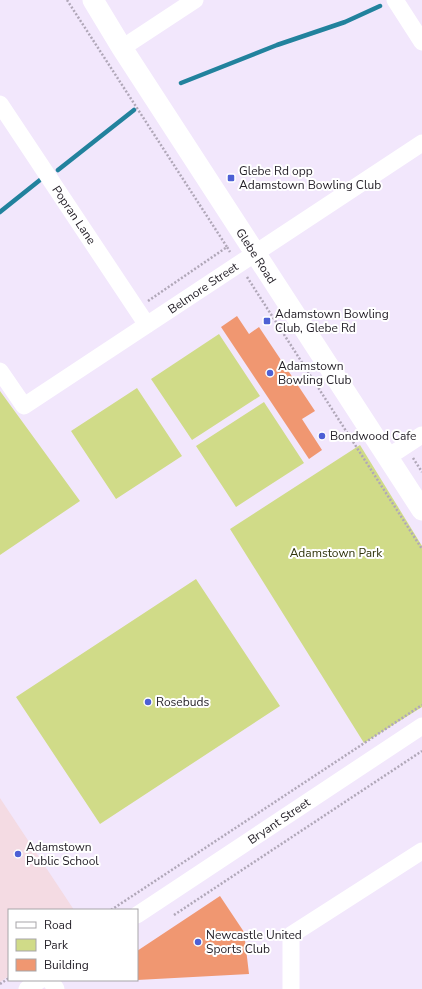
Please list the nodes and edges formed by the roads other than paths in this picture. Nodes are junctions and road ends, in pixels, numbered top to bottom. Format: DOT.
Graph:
graph roads {
  1 [pos="93,0"];
  2 [pos="195,0"];
  3 [pos="395,0"];
  4 [pos="422,42"];
  5 [pos="122,48"];
  6 [pos="0,104"];
  7 [pos="422,143"];
  8 [pos="254,253"];
  9 [pos="147,325"];
  10 [pos="0,371"];
  11 [pos="422,435"];
  12 [pos="388,457"];
  13 [pos="422,510"];
  14 [pos="421,728"];
  15 [pos="422,851"];
  16 [pos="138,915"];
  17 [pos="39,981"];
  18 [pos="27,989"];
  19 [pos="291,989"];
  1 -- 5 [label="main road, Glebe Road"];
  2 -- 5 [label="street"];
  3 -- 4 [label="street"];
  5 -- 8 [label="main road, Glebe Road"];
  6 -- 9 [label="street, Popran Lane"];
  7 -- 8 [label="street, Belmore Street"];
  8 -- 9 [label="street, Belmore Street"];
  8 -- 12 [label="main road, Glebe Road"];
  9 -- 10 [label="street, Belmore Street"];
  11 -- 12 [label="street"];
  12 -- 13 [label="main road, Glebe Road"];
  14 -- 16 [label="street, Bryant Street"];
  15 -- 19 [label="street"];
  17 -- 18 [label="street"];
}
